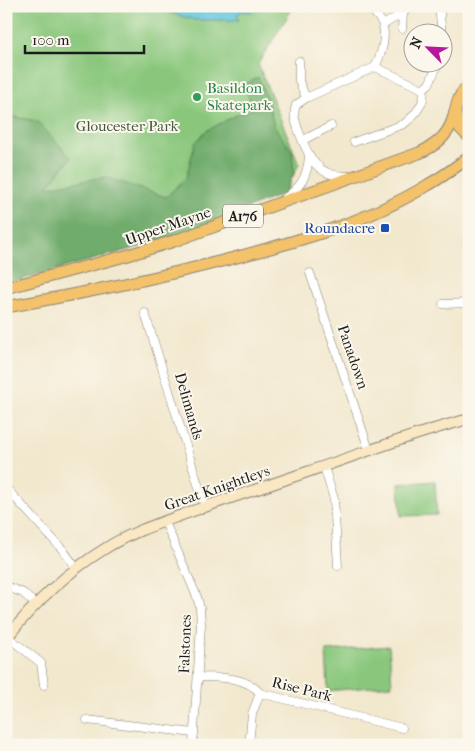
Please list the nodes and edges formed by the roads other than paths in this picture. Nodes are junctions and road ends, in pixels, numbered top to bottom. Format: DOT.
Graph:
graph roads {
  1 [pos="411,6"];
  2 [pos="371,9"];
  3 [pos="440,9"];
  4 [pos="403,12"];
  5 [pos="402,22"];
  6 [pos="441,22"];
  7 [pos="383,25"];
  8 [pos="299,61"];
  9 [pos="375,67"];
  10 [pos="435,72"];
  11 [pos="469,76"];
  12 [pos="469,86"];
  13 [pos="423,89"];
  14 [pos="459,95"];
  15 [pos="306,98"];
  16 [pos="455,108"];
  17 [pos="331,126"];
  18 [pos="469,137"];
  19 [pos="303,140"];
  20 [pos="354,142"];
  21 [pos="309,157"];
  22 [pos="469,157"];
  23 [pos="358,175"];
  24 [pos="263,209"];
  25 [pos="310,273"];
  26 [pos="6,288"];
  27 [pos="469,303"];
  28 [pos="443,304"];
  29 [pos="6,307"];
  30 [pos="145,313"];
  31 [pos="469,419"];
  32 [pos="369,450"];
  33 [pos="324,467"];
  34 [pos="6,488"];
  35 [pos="205,507"];
  36 [pos="165,522"];
  37 [pos="338,566"];
  38 [pos="76,568"];
  39 [pos="6,586"];
  40 [pos="35,604"];
  41 [pos="7,638"];
  42 [pos="198,677"];
  43 [pos="44,685"];
  44 [pos="260,693"];
  45 [pos="86,720"];
  46 [pos="402,728"];
  47 [pos="194,733"];
  48 [pos="193,745"];
  49 [pos="248,745"];
  1 -- 4 [label="street"];
  2 -- 7 [label="street"];
  3 -- 6 [label="street"];
  4 -- 5 [label="street"];
  4 -- 7 [label="street"];
  7 -- 9 [label="street"];
  8 -- 15 [label="street"];
  9 -- 13 [label="street"];
  9 -- 15 [label="street"];
  10 -- 13 [label="street"];
  11 -- 14 [label="main road, Upper Mayne"];
  12 -- 14 [label="main road"];
  13 -- 20 [label="street"];
  14 -- 16 [label="main road, Upper Mayne / A176"];
  15 -- 19 [label="street"];
  16 -- 18 [label="main road"];
  16 -- 23 [label="main road, Upper Mayne / A176"];
  17 -- 19 [label="street"];
  19 -- 21 [label="street"];
  21 -- 23 [label="street"];
  21 -- 24 [label="street"];
  22 -- 29 [label="main road, A176"];
  23 -- 24 [label="main road, Upper Mayne / A176"];
  24 -- 26 [label="main road, Upper Mayne / A176"];
  25 -- 32 [label="street, Panadown"];
  27 -- 28 [label="street"];
  30 -- 35 [label="street, Delimands"];
  31 -- 32 [label="street, Great Knightleys"];
  32 -- 33 [label="street, Great Knightleys"];
  33 -- 35 [label="street, Great Knightleys"];
  33 -- 37 [label="street"];
  34 -- 38 [label="street"];
  35 -- 36 [label="street, Great Knightleys"];
  36 -- 38 [label="street, Great Knightleys"];
  36 -- 42 [label="street, Falstones"];
  38 -- 40 [label="street, Great Knightleys"];
  39 -- 40 [label="street"];
  40 -- 41 [label="street, Great Knightleys"];
  41 -- 43 [label="street"];
  42 -- 44 [label="street, Rise Park"];
  42 -- 47 [label="street, Falstones"];
  44 -- 46 [label="street, Rise Park"];
  44 -- 49 [label="street"];
  45 -- 47 [label="street"];
  47 -- 48 [label="street, Falstones"];
}
